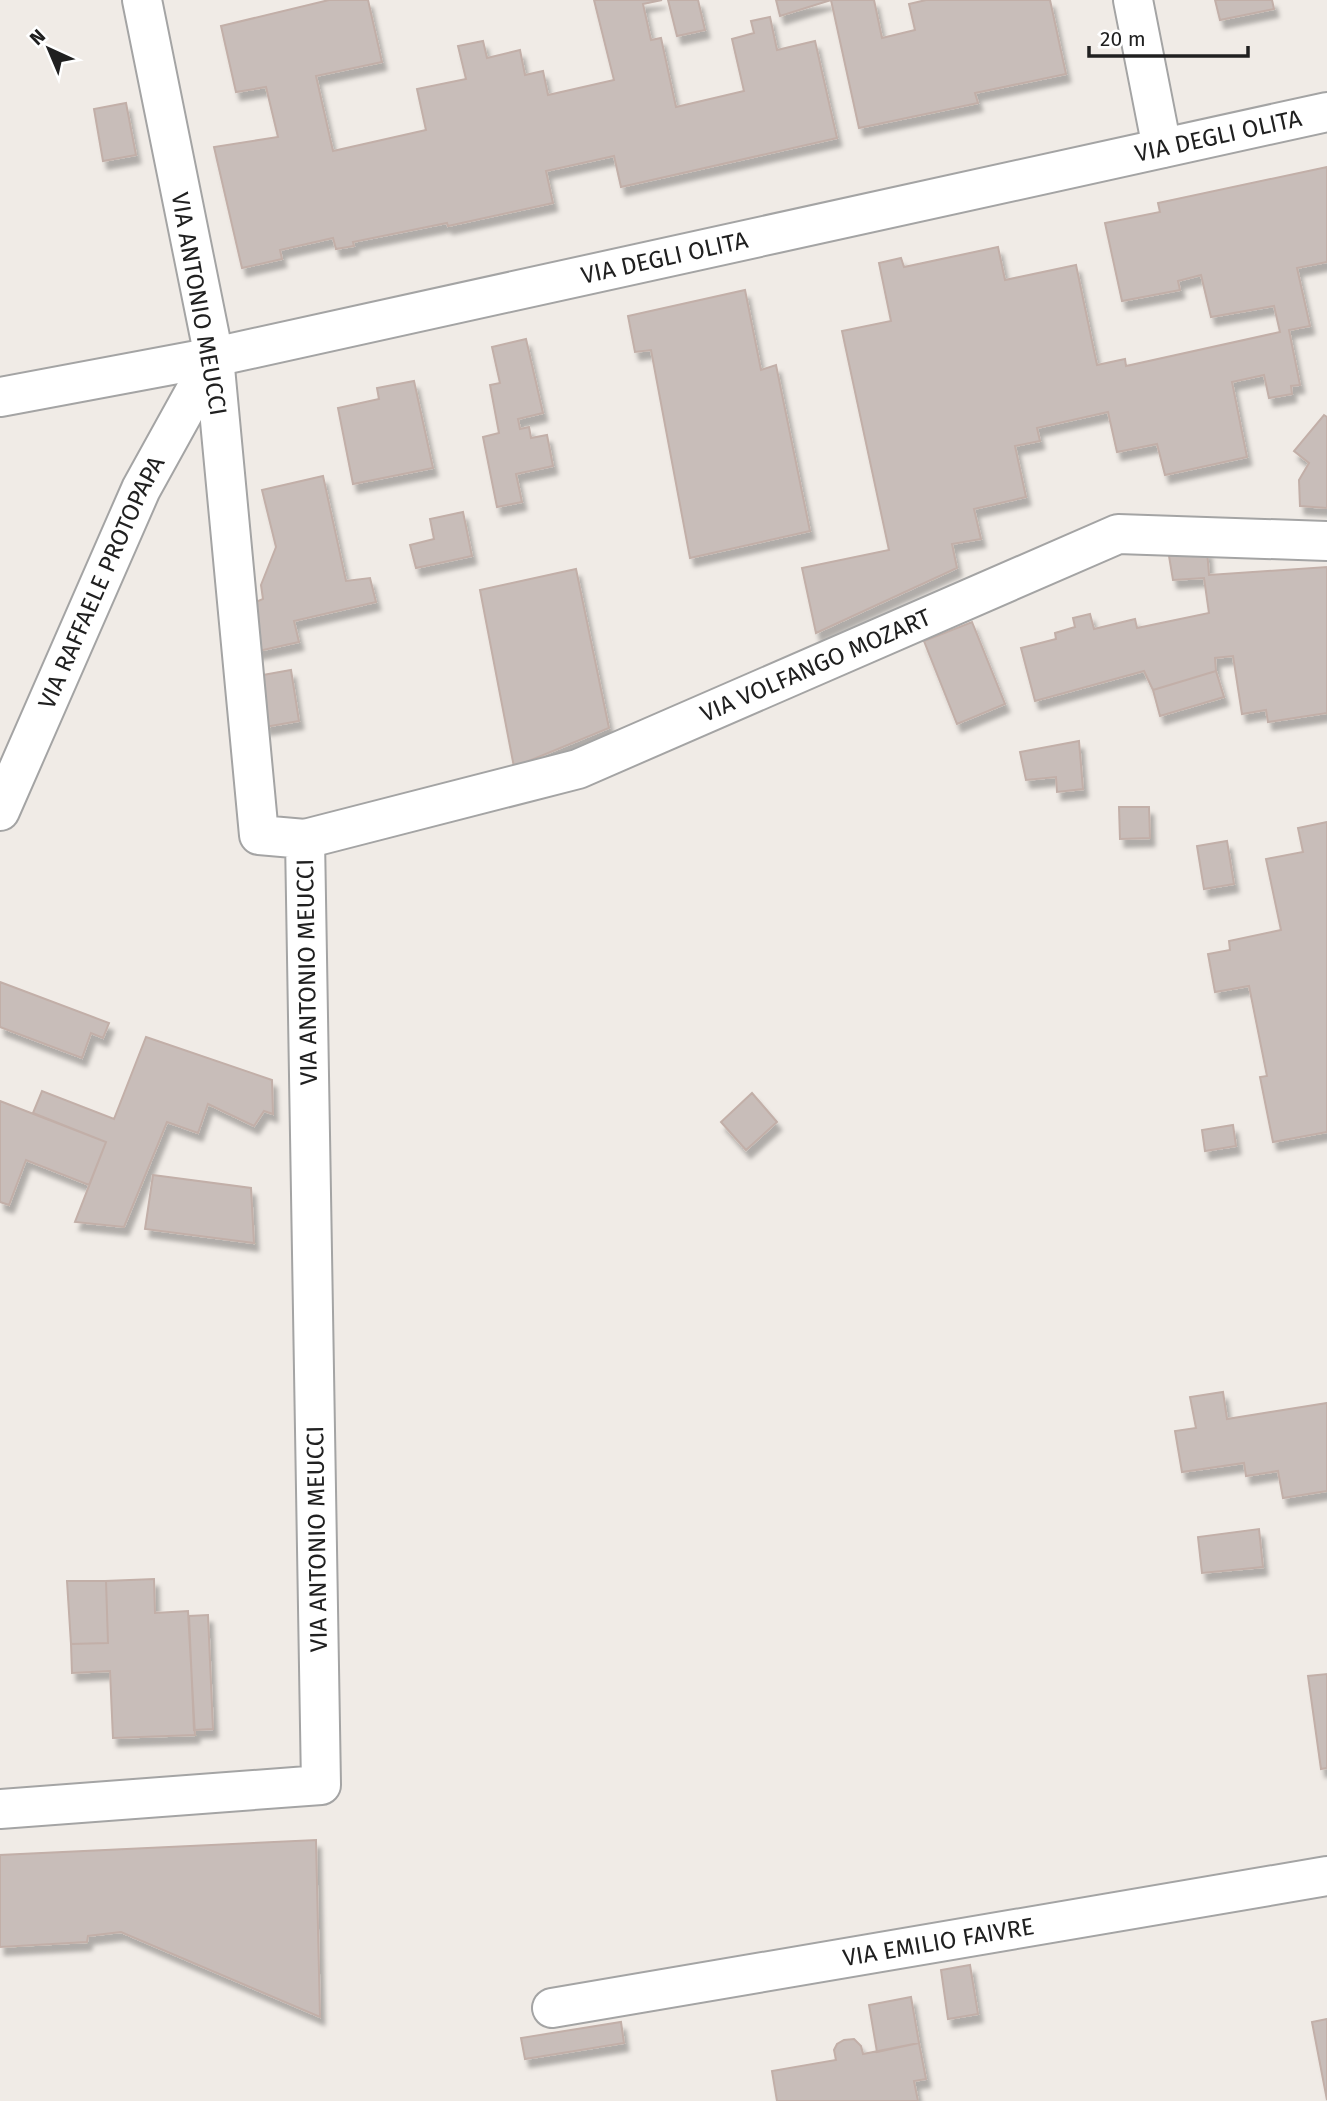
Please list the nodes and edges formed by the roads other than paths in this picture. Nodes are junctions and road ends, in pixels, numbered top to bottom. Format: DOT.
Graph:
graph roads {
  1 [pos="142,0"];
  2 [pos="1133,0"];
  3 [pos="1327,112"];
  4 [pos="1162,148"];
  5 [pos="214,357"];
  6 [pos="0,397"];
  7 [pos="1327,541"];
  8 [pos="0,811"];
  9 [pos="305,839"];
  10 [pos="0,1809"];
  11 [pos="1327,1876"];
  12 [pos="552,2008"];
  1 -- 5 [label="street, VIA ANTONIO MEUCCI"];
  2 -- 4 [label="street"];
  3 -- 4 [label="street, VIA DEGLI OLITA"];
  4 -- 5 [label="street, VIA DEGLI OLITA"];
  5 -- 6 [label="street, VIA DEGLI OLITA"];
  5 -- 8 [label="street, VIA RAFFAELE PROTOPAPA"];
  5 -- 9 [label="street, VIA ANTONIO MEUCCI"];
  7 -- 9 [label="street, VIA VOLFANGO MOZART"];
  9 -- 10 [label="street, VIA ANTONIO MEUCCI"];
  11 -- 12 [label="street, VIA EMILIO FAIVRE"];
}
